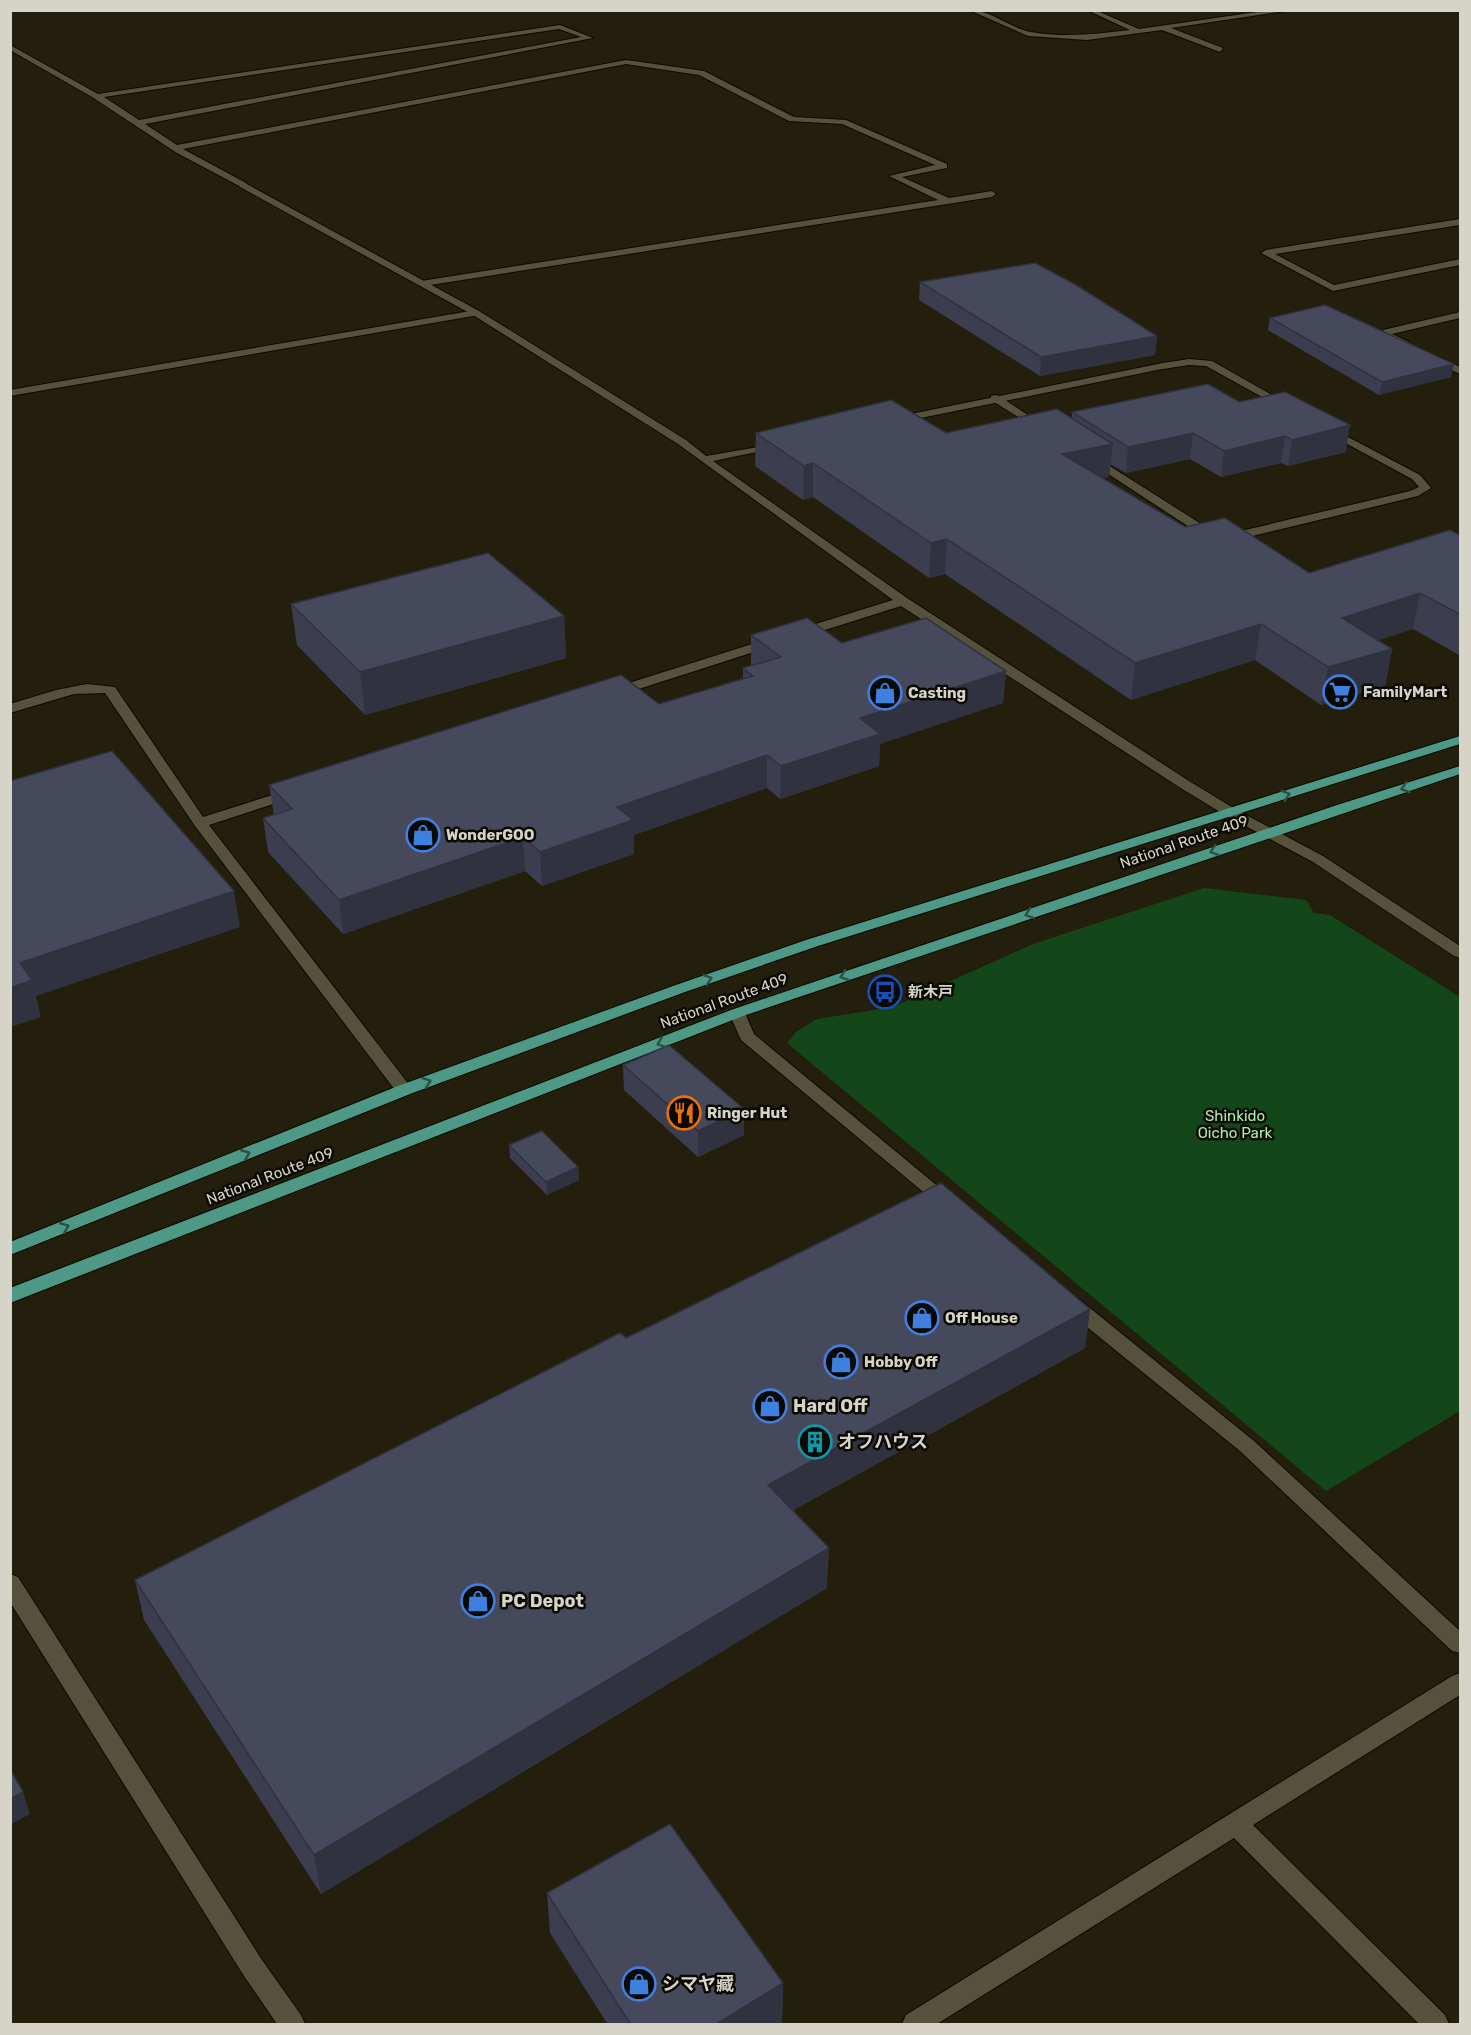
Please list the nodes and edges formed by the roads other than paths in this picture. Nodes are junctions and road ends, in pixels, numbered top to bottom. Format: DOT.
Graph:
graph roads {
  1 [pos="972,10"];
  2 [pos="1289,10"];
  3 [pos="1090,11"];
  4 [pos="1277,11"];
  5 [pos="1163,28"];
  6 [pos="1140,31"];
  7 [pos="10,47"];
  8 [pos="1220,50"];
  9 [pos="97,96"];
  10 [pos="138,123"];
  11 [pos="176,148"];
  12 [pos="992,194"];
  13 [pos="948,201"];
  14 [pos="1461,222"];
  15 [pos="1461,262"];
  16 [pos="424,283"];
  17 [pos="476,313"];
  18 [pos="1461,315"];
  19 [pos="1461,370"];
  20 [pos="10,393"];
  21 [pos="995,398"];
  22 [pos="1294,410"];
  23 [pos="1314,421"];
  24 [pos="880,423"];
  25 [pos="1054,436"];
  26 [pos="793,442"];
  27 [pos="1084,455"];
  28 [pos="704,460"];
  29 [pos="903,601"];
  30 [pos="600,697"];
  31 [pos="10,709"];
  32 [pos="1461,740"];
  33 [pos="1461,770"];
  34 [pos="303,790"];
  35 [pos="1230,812"];
  36 [pos="200,823"];
  37 [pos="1269,832"];
  38 [pos="1461,953"];
  39 [pos="737,1013"];
  40 [pos="404,1090"];
  41 [pos="963,1217"];
  42 [pos="10,1249"];
  43 [pos="1055,1291"];
  44 [pos="10,1296"];
  45 [pos="10,1583"];
  46 [pos="1461,1644"];
  47 [pos="1461,1683"];
  48 [pos="1236,1824"];
  49 [pos="292,2025"];
  50 [pos="915,2025"];
  51 [pos="1436,2025"];
  1 -- 6 [label="street"];
  2 -- 4 [label="street"];
  3 -- 6 [label="street"];
  4 -- 5 [label="street"];
  5 -- 6 [label="street"];
  5 -- 8 [label="street"];
  7 -- 9 [label="street"];
  9 -- 10 [label="street"];
  9 -- 10 [label="street"];
  10 -- 11 [label="street"];
  11 -- 13 [label="street"];
  11 -- 16 [label="street"];
  12 -- 13 [label="street"];
  13 -- 16 [label="street"];
  14 -- 15 [label="street"];
  16 -- 17 [label="street"];
  17 -- 20 [label="street"];
  17 -- 28 [label="street"];
  18 -- 19 [label="street"];
  21 -- 22 [label="street"];
  21 -- 24 [label="street"];
  21 -- 25 [label="street"];
  23 -- 27 [label="street"];
  26 -- 28 [label="street"];
  28 -- 29 [label="street"];
  29 -- 30 [label="street"];
  29 -- 35 [label="street"];
  31 -- 36 [label="street"];
  35 -- 32 [label="highway, National Route 409, one-way"];
  33 -- 37 [label="highway, National Route 409, one-way"];
  34 -- 36 [label="street"];
  35 -- 37 [label="street"];
  40 -- 35 [label="highway, National Route 409, one-way"];
  36 -- 40 [label="street"];
  37 -- 38 [label="street"];
  37 -- 39 [label="highway, National Route 409, one-way"];
  39 -- 41 [label="street"];
  39 -- 44 [label="highway, National Route 409, one-way"];
  42 -- 40 [label="highway, National Route 409, one-way"];
  43 -- 46 [label="street"];
  45 -- 49 [label="street"];
  47 -- 48 [label="street"];
  48 -- 50 [label="street"];
  48 -- 51 [label="street"];
}
